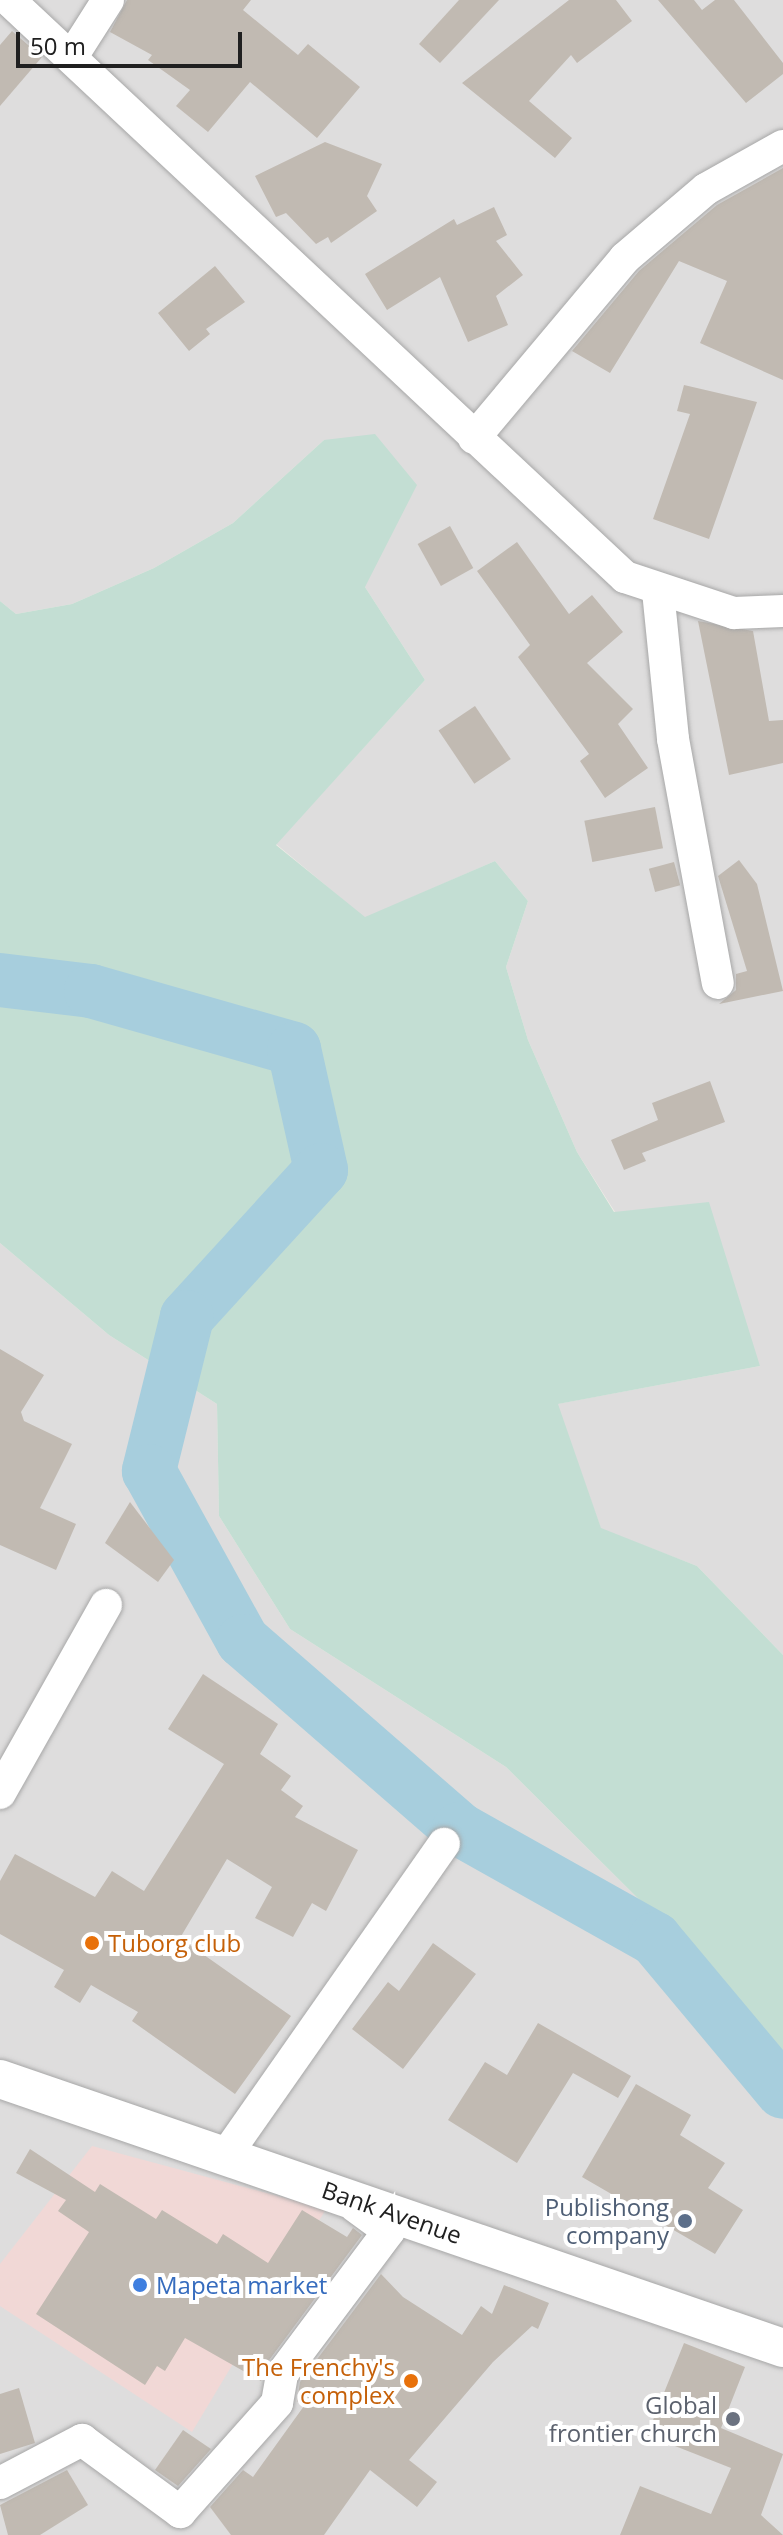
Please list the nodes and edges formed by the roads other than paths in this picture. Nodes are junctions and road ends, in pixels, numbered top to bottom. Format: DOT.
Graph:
graph roads {
  1 [pos="9,0"];
  2 [pos="108,0"];
  3 [pos="73,55"];
  4 [pos="783,146"];
  5 [pos="474,438"];
  6 [pos="658,591"];
  7 [pos="783,611"];
  8 [pos="718,983"];
  9 [pos="106,1605"];
  10 [pos="0,1793"];
  11 [pos="444,1844"];
  12 [pos="0,2079"];
  13 [pos="226,2155"];
  14 [pos="337,2193"];
  15 [pos="783,2348"];
  16 [pos="0,2483"];
  1 -- 3 [label="street"];
  2 -- 3 [label="street"];
  3 -- 5 [label="street"];
  4 -- 5 [label="street"];
  5 -- 6 [label="street"];
  6 -- 7 [label="street"];
  6 -- 8 [label="street"];
  9 -- 10 [label="street"];
  11 -- 13 [label="street"];
  12 -- 13 [label="street, Bank Avenue"];
  13 -- 14 [label="street, Bank Avenue"];
  14 -- 15 [label="street, Bank Avenue"];
  14 -- 16 [label="street"];
}
